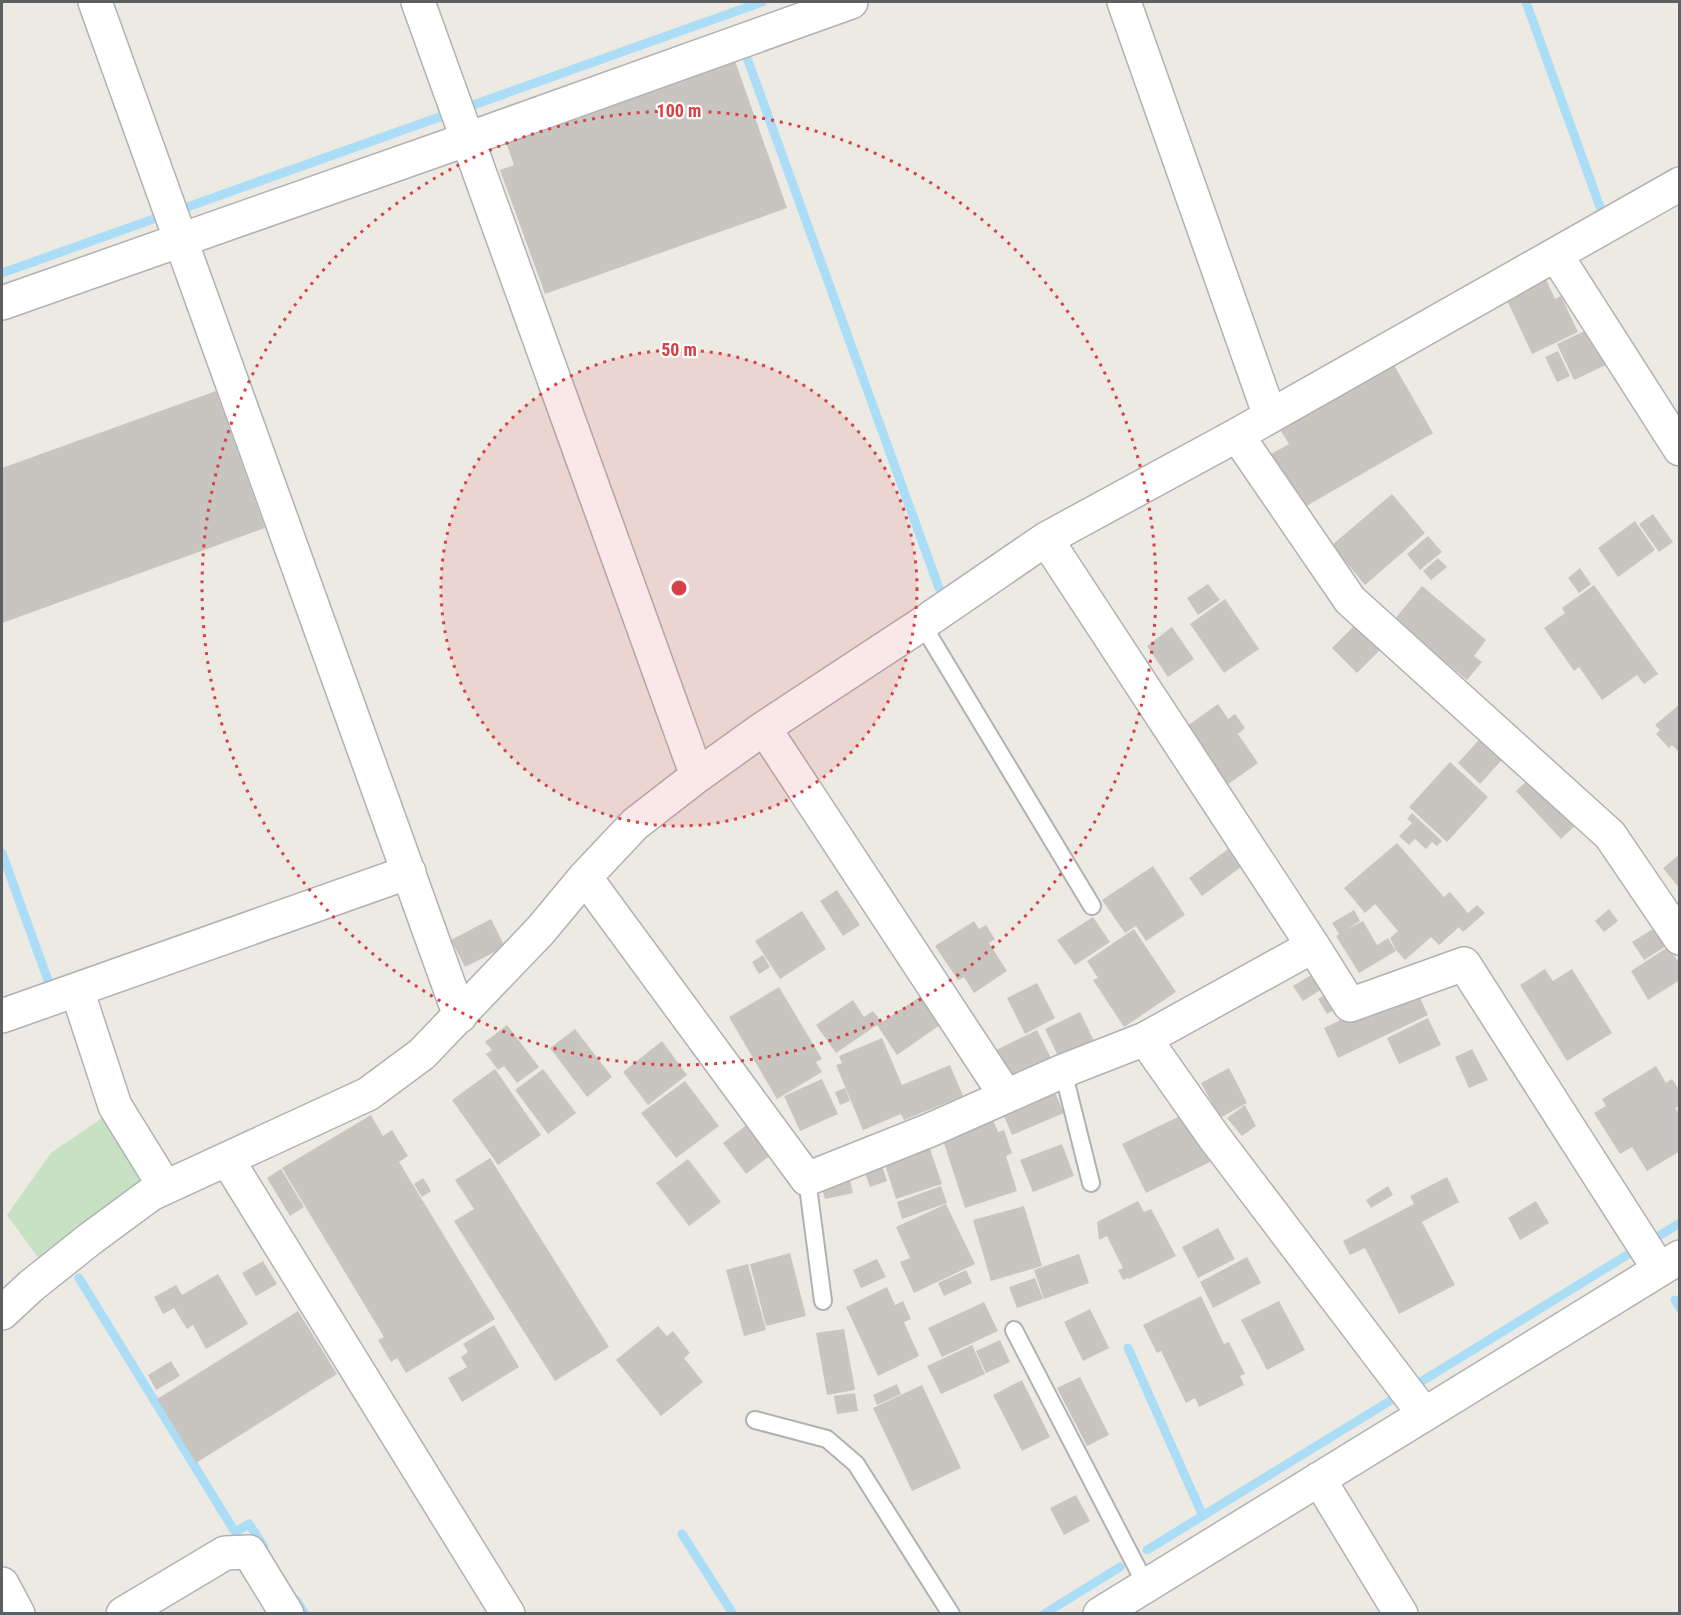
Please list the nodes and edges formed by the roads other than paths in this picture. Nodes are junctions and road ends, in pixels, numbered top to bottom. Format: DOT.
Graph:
graph roads {
  1 [pos="95,2"];
  2 [pos="418,2"];
  3 [pos="851,2"];
  4 [pos="1124,2"];
  5 [pos="465,132"];
  6 [pos="1680,184"];
  7 [pos="174,220"];
  8 [pos="1556,255"];
  9 [pos="2,303"];
  10 [pos="1270,416"];
  11 [pos="1237,435"];
  12 [pos="1680,449"];
  13 [pos="1046,539"];
  14 [pos="922,624"];
  15 [pos="764,728"];
  16 [pos="697,776"];
  17 [pos="409,872"];
  18 [pos="585,877"];
  19 [pos="1092,906"];
  20 [pos="1680,938"];
  21 [pos="1313,946"];
  22 [pos="77,990"];
  23 [pos="2,1016"];
  24 [pos="460,1016"];
  25 [pos="1145,1039"];
  26 [pos="1063,1071"];
  27 [pos="1006,1096"];
  28 [pos="227,1159"];
  29 [pos="807,1179"];
  30 [pos="1091,1183"];
  31 [pos="165,1187"];
  32 [pos="1669,1263"];
  33 [pos="823,1301"];
  34 [pos="2,1313"];
  35 [pos="1014,1330"];
  36 [pos="1424,1414"];
  37 [pos="754,1420"];
  38 [pos="1319,1479"];
  39 [pos="2,1584"];
  40 [pos="1146,1585"];
  41 [pos="18,1614"];
  42 [pos="123,1614"];
  43 [pos="286,1614"];
  44 [pos="508,1614"];
  45 [pos="951,1614"];
  46 [pos="1100,1614"];
  47 [pos="1401,1614"];
  1 -- 7 [label="street"];
  2 -- 5 [label="street"];
  3 -- 5 [label="street"];
  4 -- 10 [label="street"];
  5 -- 7 [label="street"];
  5 -- 16 [label="street"];
  6 -- 8 [label="street"];
  7 -- 9 [label="street"];
  7 -- 17 [label="street"];
  8 -- 10 [label="street"];
  8 -- 12 [label="street"];
  10 -- 11 [label="street"];
  11 -- 13 [label="street"];
  11 -- 20 [label="street"];
  13 -- 14 [label="street"];
  13 -- 21 [label="street"];
  14 -- 15 [label="street"];
  14 -- 19 [label="lane"];
  15 -- 16 [label="street"];
  15 -- 27 [label="street"];
  16 -- 18 [label="street"];
  17 -- 22 [label="street"];
  17 -- 24 [label="street"];
  18 -- 24 [label="street"];
  18 -- 29 [label="street"];
  21 -- 25 [label="street"];
  21 -- 32 [label="street"];
  22 -- 23 [label="street"];
  22 -- 31 [label="street"];
  24 -- 28 [label="street"];
  25 -- 26 [label="street"];
  25 -- 36 [label="street"];
  26 -- 27 [label="street"];
  26 -- 30 [label="lane"];
  27 -- 29 [label="street"];
  28 -- 31 [label="street"];
  28 -- 44 [label="street"];
  29 -- 33 [label="lane"];
  31 -- 34 [label="street"];
  32 -- 36 [label="street"];
  35 -- 40 [label="lane"];
  36 -- 38 [label="street"];
  37 -- 45 [label="lane"];
  38 -- 40 [label="street"];
  38 -- 47 [label="street"];
  39 -- 41 [label="street"];
  40 -- 46 [label="street"];
  42 -- 43 [label="street"];
}
